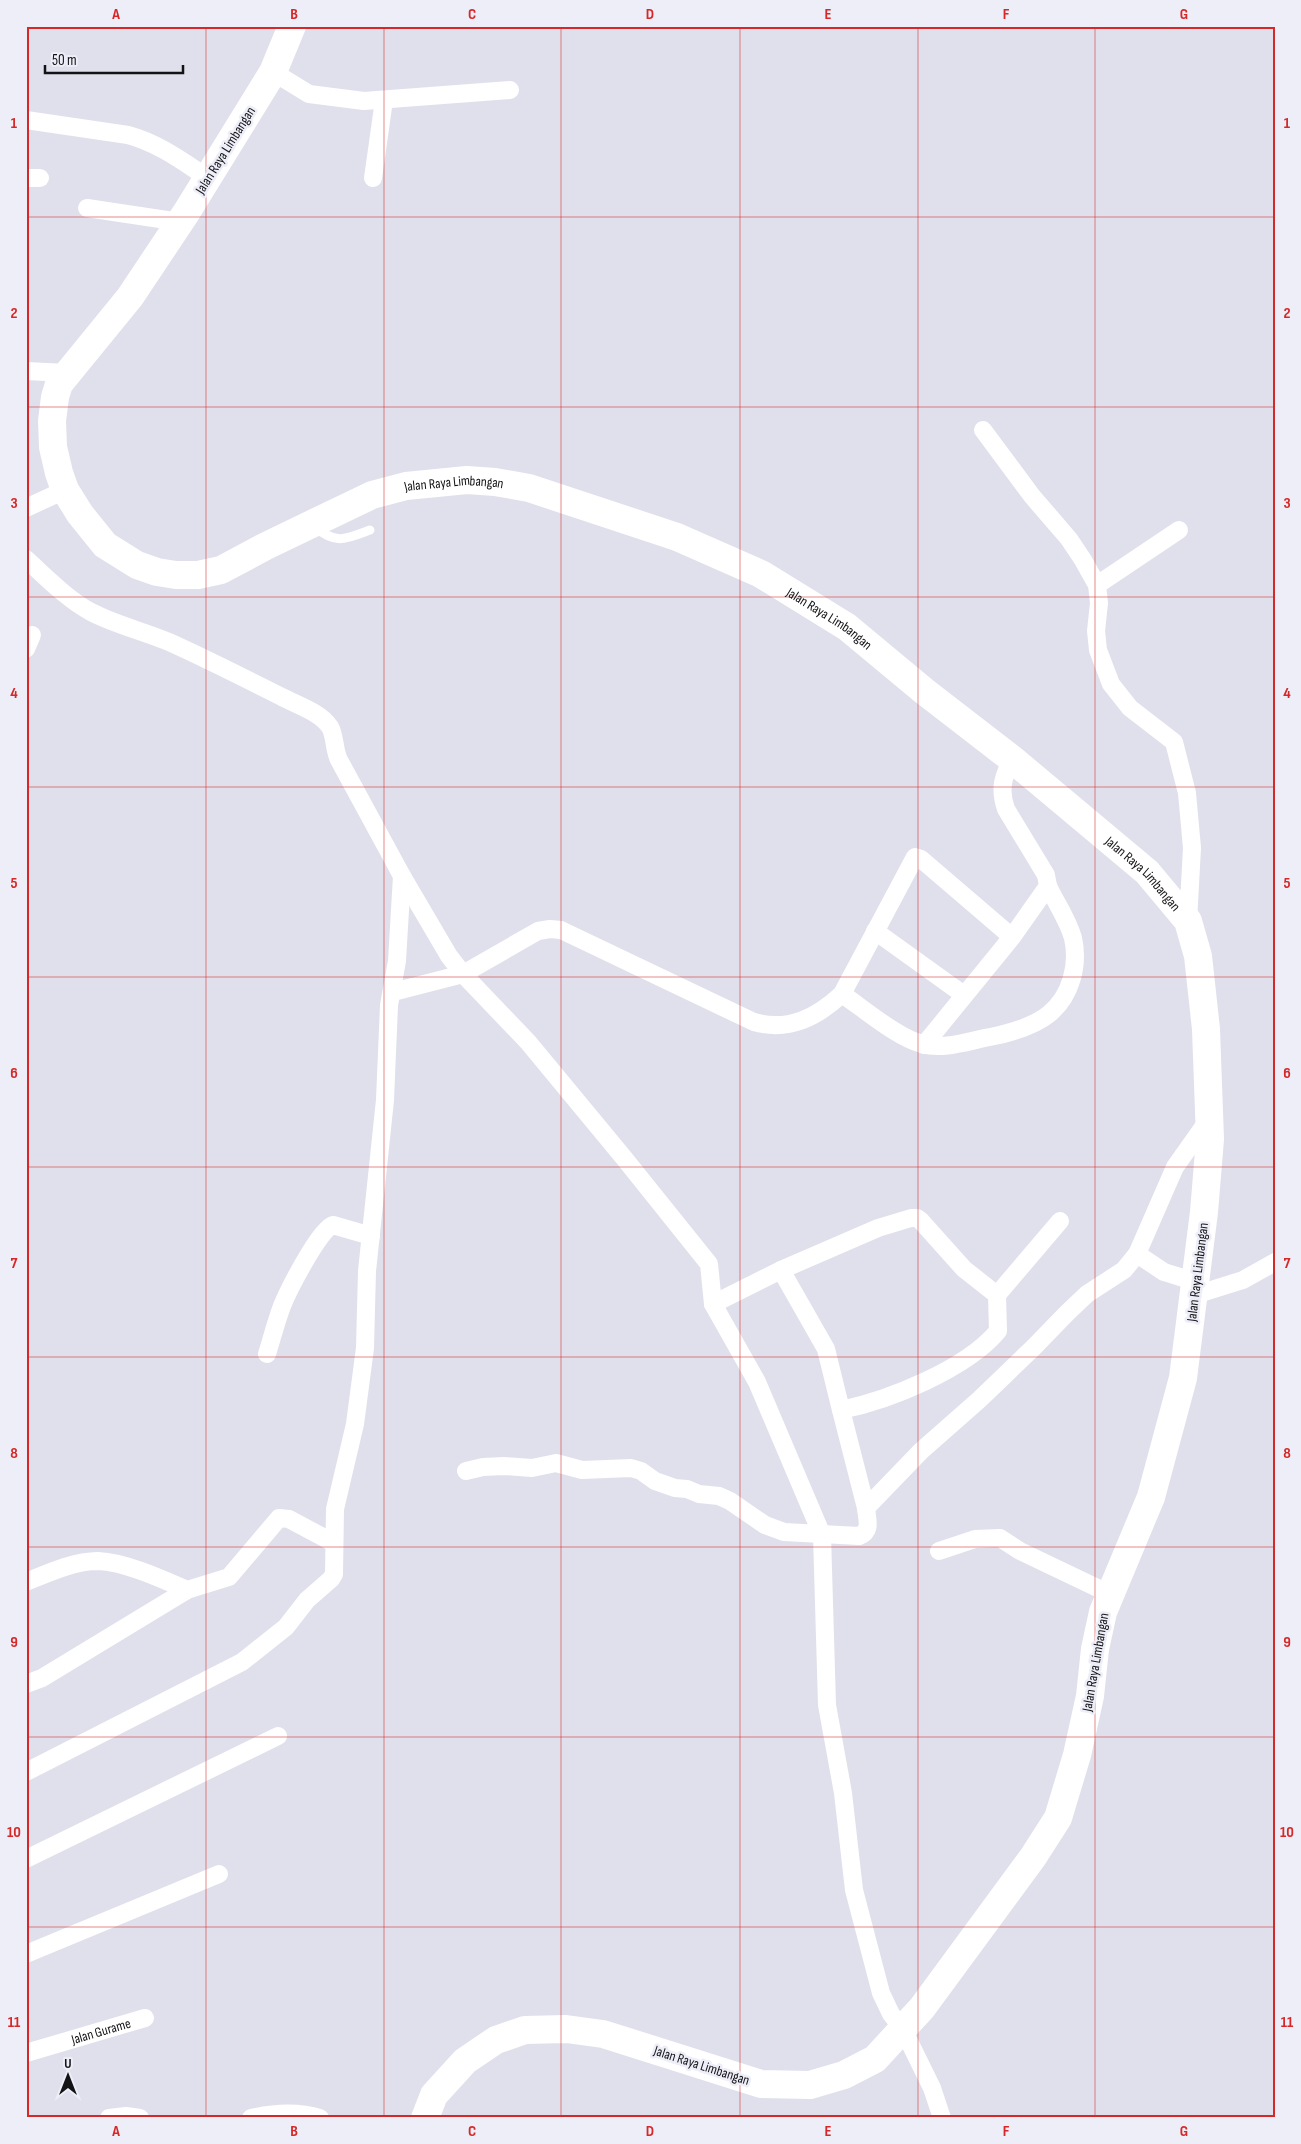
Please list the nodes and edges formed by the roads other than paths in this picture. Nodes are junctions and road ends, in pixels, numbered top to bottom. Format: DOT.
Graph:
graph roads {
  1 [pos="292,26"];
  2 [pos="273,72"];
  3 [pos="510,90"];
  4 [pos="384,100"];
  5 [pos="26,120"];
  6 [pos="208,178"];
  7 [pos="373,178"];
  8 [pos="87,208"];
  9 [pos="180,222"];
  10 [pos="26,371"];
  11 [pos="68,372"];
  12 [pos="983,430"];
  13 [pos="65,490"];
  14 [pos="26,508"];
  15 [pos="311,524"];
  16 [pos="370,530"];
  17 [pos="1179,530"];
  18 [pos="26,559"];
  19 [pos="1097,585"];
  20 [pos="1012,759"];
  21 [pos="402,876"];
  22 [pos="1048,886"];
  23 [pos="1188,921"];
  24 [pos="875,931"];
  25 [pos="1012,937"];
  26 [pos="463,974"];
  27 [pos="392,992"];
  28 [pos="842,994"];
  29 [pos="964,995"];
  30 [pos="924,1045"];
  31 [pos="1209,1119"];
  32 [pos="1060,1220"];
  33 [pos="371,1236"];
  34 [pos="1138,1254"];
  35 [pos="1275,1262"];
  36 [pos="781,1270"];
  37 [pos="1195,1289"];
  38 [pos="997,1295"];
  39 [pos="713,1304"];
  40 [pos="267,1354"];
  41 [pos="841,1410"];
  42 [pos="466,1471"];
  43 [pos="866,1508"];
  44 [pos="822,1535"];
  45 [pos="334,1542"];
  46 [pos="939,1551"];
  47 [pos="26,1582"];
  48 [pos="187,1590"];
  49 [pos="1110,1594"];
  50 [pos="26,1684"];
  51 [pos="278,1736"];
  52 [pos="26,1772"];
  53 [pos="26,1859"];
  54 [pos="219,1874"];
  55 [pos="26,1954"];
  56 [pos="145,2018"];
  57 [pos="903,2029"];
  58 [pos="26,2053"];
  59 [pos="277,2115"];
  60 [pos="109,2118"];
  61 [pos="140,2118"];
  62 [pos="251,2118"];
  63 [pos="320,2118"];
  64 [pos="425,2118"];
  65 [pos="942,2118"];
  1 -- 2 [label="highway, Jalan Raya Limbangan"];
  2 -- 4 [label="street"];
  2 -- 6 [label="highway, Jalan Raya Limbangan"];
  3 -- 4 [label="street"];
  4 -- 7 [label="street"];
  5 -- 6 [label="street"];
  6 -- 9 [label="highway, Jalan Raya Limbangan"];
  8 -- 9 [label="street"];
  9 -- 11 [label="highway, Jalan Raya Limbangan"];
  10 -- 11 [label="street"];
  11 -- 13 [label="highway, Jalan Raya Limbangan"];
  12 -- 19 [label="street"];
  13 -- 14 [label="street"];
  13 -- 15 [label="highway, Jalan Raya Limbangan"];
  15 -- 16 [label="lane"];
  15 -- 20 [label="highway, Jalan Raya Limbangan"];
  17 -- 19 [label="street"];
  18 -- 21 [label="street"];
  19 -- 23 [label="street"];
  20 -- 22 [label="street"];
  20 -- 23 [label="highway, Jalan Raya Limbangan"];
  21 -- 26 [label="street"];
  21 -- 27 [label="street"];
  22 -- 25 [label="street"];
  22 -- 30 [label="street"];
  23 -- 31 [label="highway, Jalan Raya Limbangan"];
  24 -- 25 [label="street"];
  24 -- 28 [label="street"];
  24 -- 29 [label="street"];
  25 -- 29 [label="street"];
  26 -- 27 [label="street"];
  26 -- 28 [label="street"];
  26 -- 39 [label="street"];
  27 -- 33 [label="street"];
  28 -- 30 [label="street"];
  29 -- 30 [label="street"];
  31 -- 34 [label="street"];
  31 -- 37 [label="highway, Jalan Raya Limbangan"];
  32 -- 38 [label="street"];
  33 -- 40 [label="street"];
  33 -- 45 [label="street"];
  34 -- 37 [label="street"];
  34 -- 43 [label="street"];
  35 -- 37 [label="street"];
  36 -- 38 [label="street"];
  36 -- 39 [label="street"];
  36 -- 41 [label="street"];
  37 -- 49 [label="highway, Jalan Raya Limbangan"];
  38 -- 41 [label="street"];
  39 -- 44 [label="street"];
  41 -- 43 [label="street"];
  42 -- 44 [label="street"];
  43 -- 44 [label="street"];
  44 -- 57 [label="street"];
  45 -- 48 [label="street"];
  45 -- 52 [label="street"];
  46 -- 49 [label="street"];
  47 -- 48 [label="street"];
  48 -- 50 [label="street"];
  49 -- 57 [label="highway, Jalan Raya Limbangan"];
  51 -- 53 [label="street"];
  54 -- 55 [label="street"];
  56 -- 58 [label="street, Jalan Gurame"];
  57 -- 64 [label="highway, Jalan Raya Limbangan"];
  57 -- 65 [label="street"];
  59 -- 62 [label="street"];
  59 -- 63 [label="street"];
  60 -- 61 [label="street"];
}
